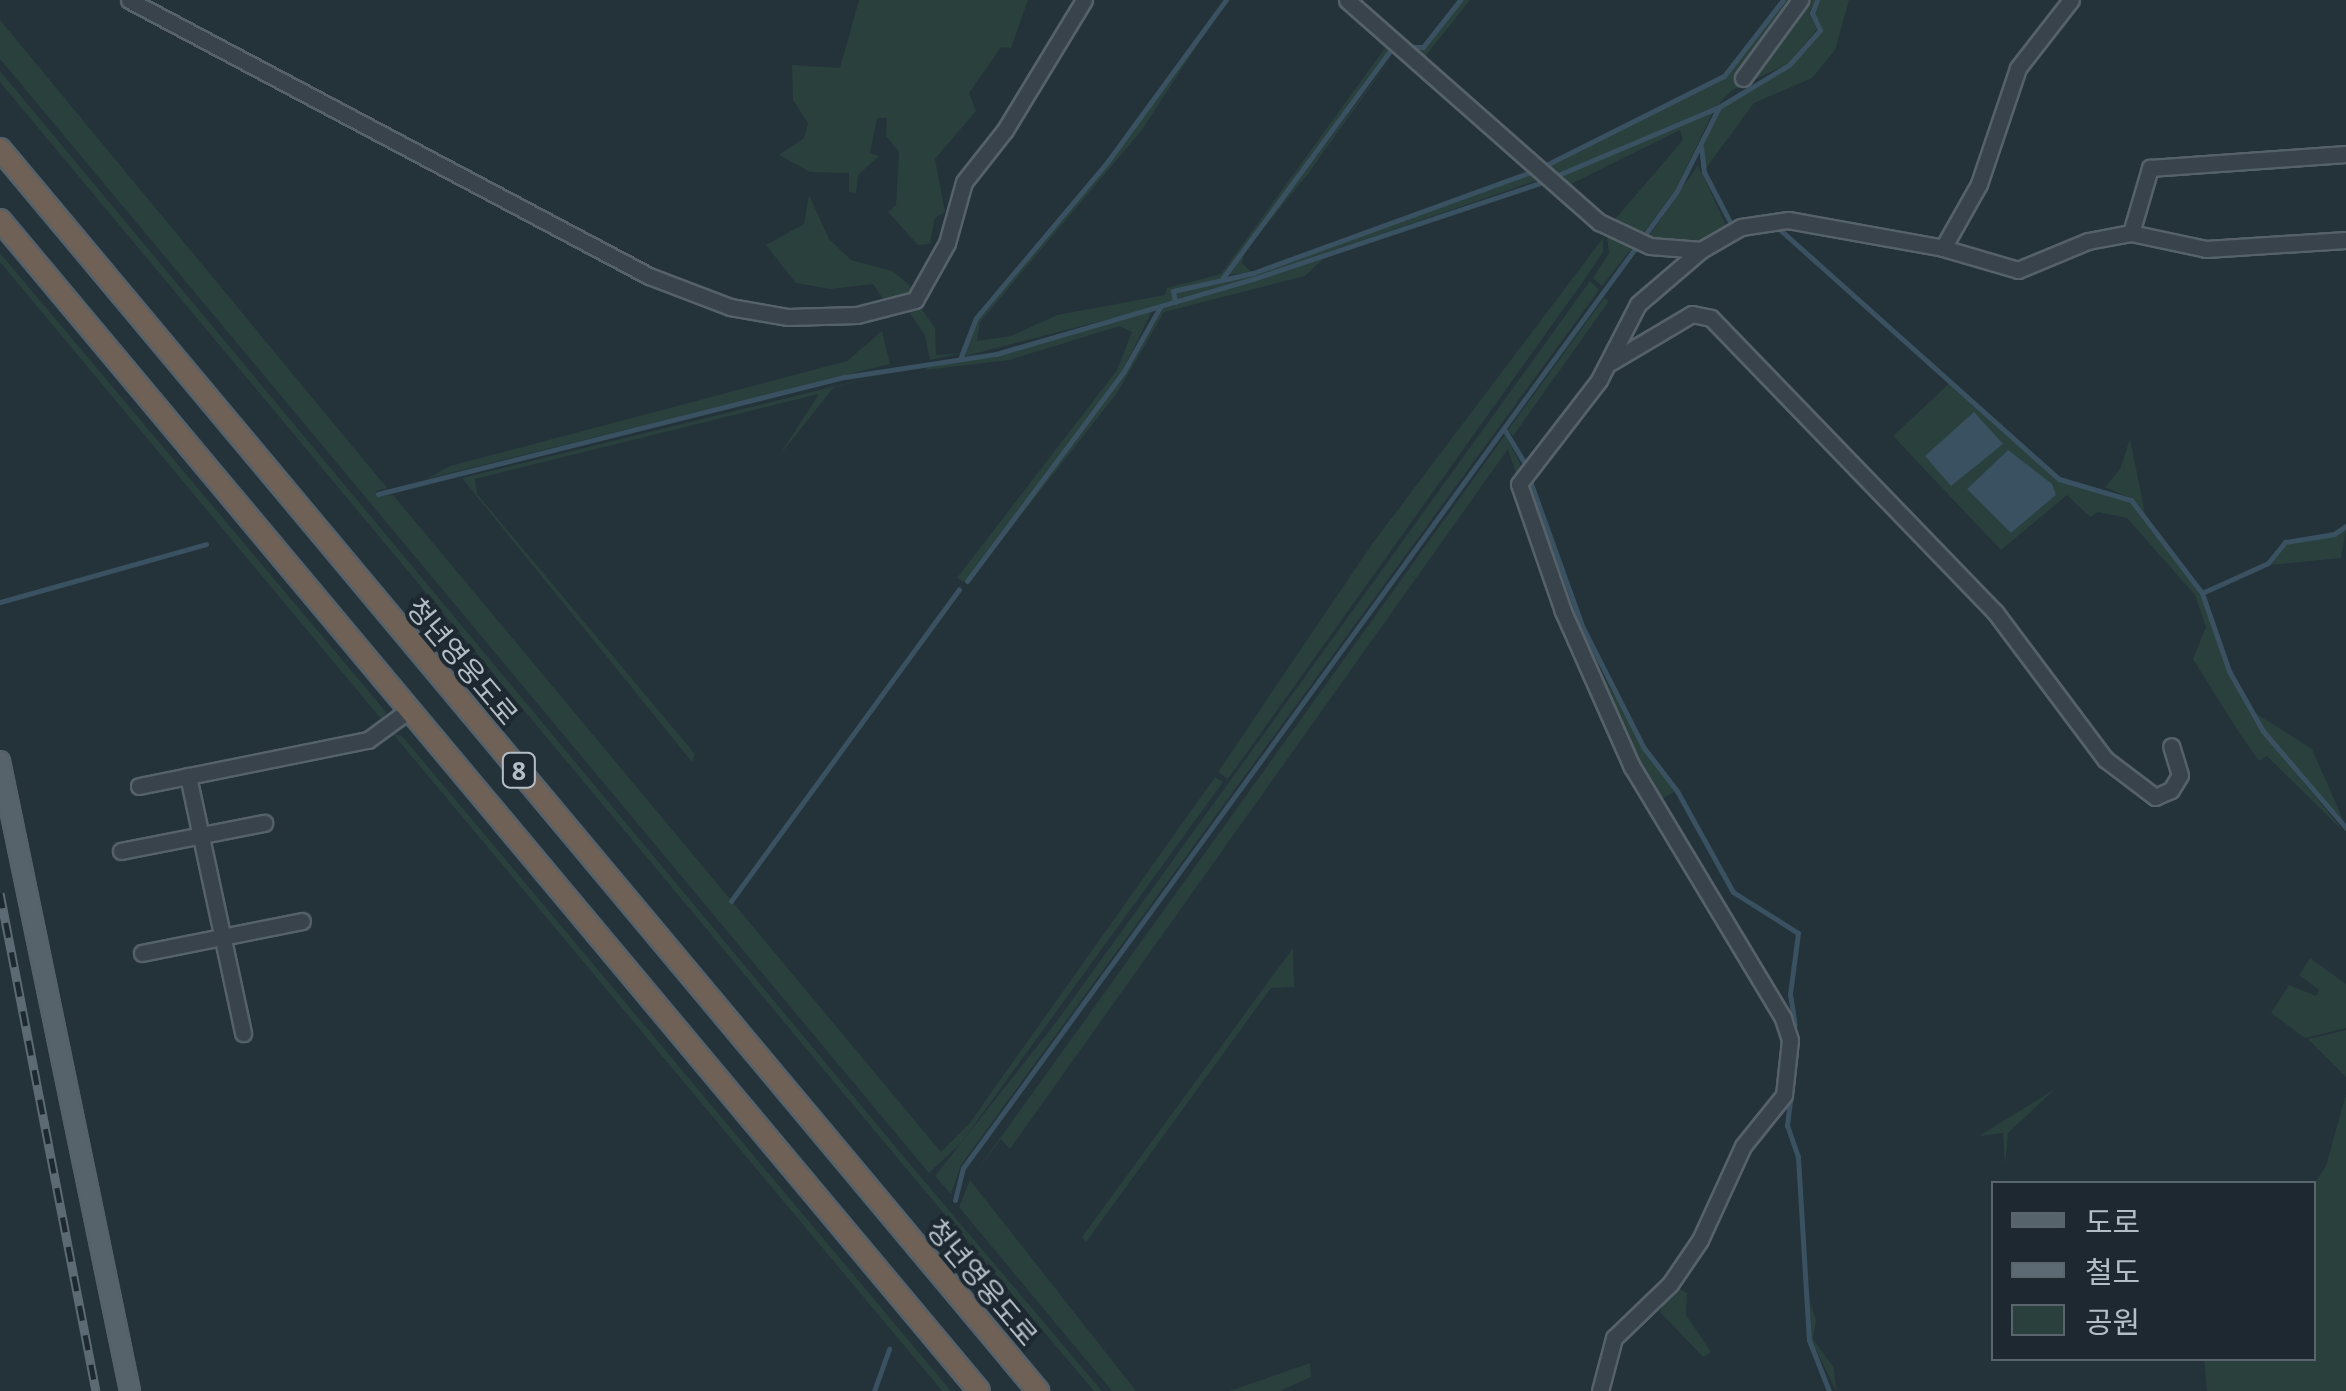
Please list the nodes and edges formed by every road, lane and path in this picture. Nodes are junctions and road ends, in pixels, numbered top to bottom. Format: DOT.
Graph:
graph roads {
  1 [pos="128,0"];
  2 [pos="1084,0"];
  3 [pos="1347,0"];
  4 [pos="1800,0"];
  5 [pos="2071,0"];
  6 [pos="1743,78"];
  7 [pos="0,150"];
  8 [pos="2346,154"];
  9 [pos="0,220"];
  10 [pos="2131,233"];
  11 [pos="2346,240"];
  12 [pos="1943,248"];
  13 [pos="1701,250"];
  14 [pos="1610,362"];
  15 [pos="409,710"];
  16 [pos="2171,746"];
  17 [pos="0,761"];
  18 [pos="188,776"];
  19 [pos="139,786"];
  20 [pos="264,823"];
  21 [pos="201,836"];
  22 [pos="121,851"];
  23 [pos="302,921"];
  24 [pos="223,937"];
  25 [pos="142,952"];
  26 [pos="243,1033"];
  27 [pos="130,1391"];
  28 [pos="978,1391"];
  29 [pos="1038,1391"];
  30 [pos="1600,1391"];
  1 -- 2 [label="street"];
  3 -- 13 [label="street"];
  4 -- 6 [label="street"];
  5 -- 12 [label="street"];
  7 -- 29 [label="highway, 청년영웅도로 / 8"];
  8 -- 10 [label="street"];
  9 -- 15 [label="highway, 8"];
  10 -- 11 [label="street"];
  10 -- 12 [label="street"];
  12 -- 13 [label="street"];
  13 -- 14 [label="street"];
  14 -- 16 [label="street"];
  14 -- 30 [label="street"];
  15 -- 18 [label="street"];
  15 -- 28 [label="highway, 8"];
  17 -- 27 [label="main road"];
  18 -- 19 [label="street"];
  18 -- 21 [label="street"];
  20 -- 21 [label="street"];
  21 -- 22 [label="street"];
  21 -- 24 [label="street"];
  23 -- 24 [label="street"];
  24 -- 25 [label="street"];
  24 -- 26 [label="street"];
}
